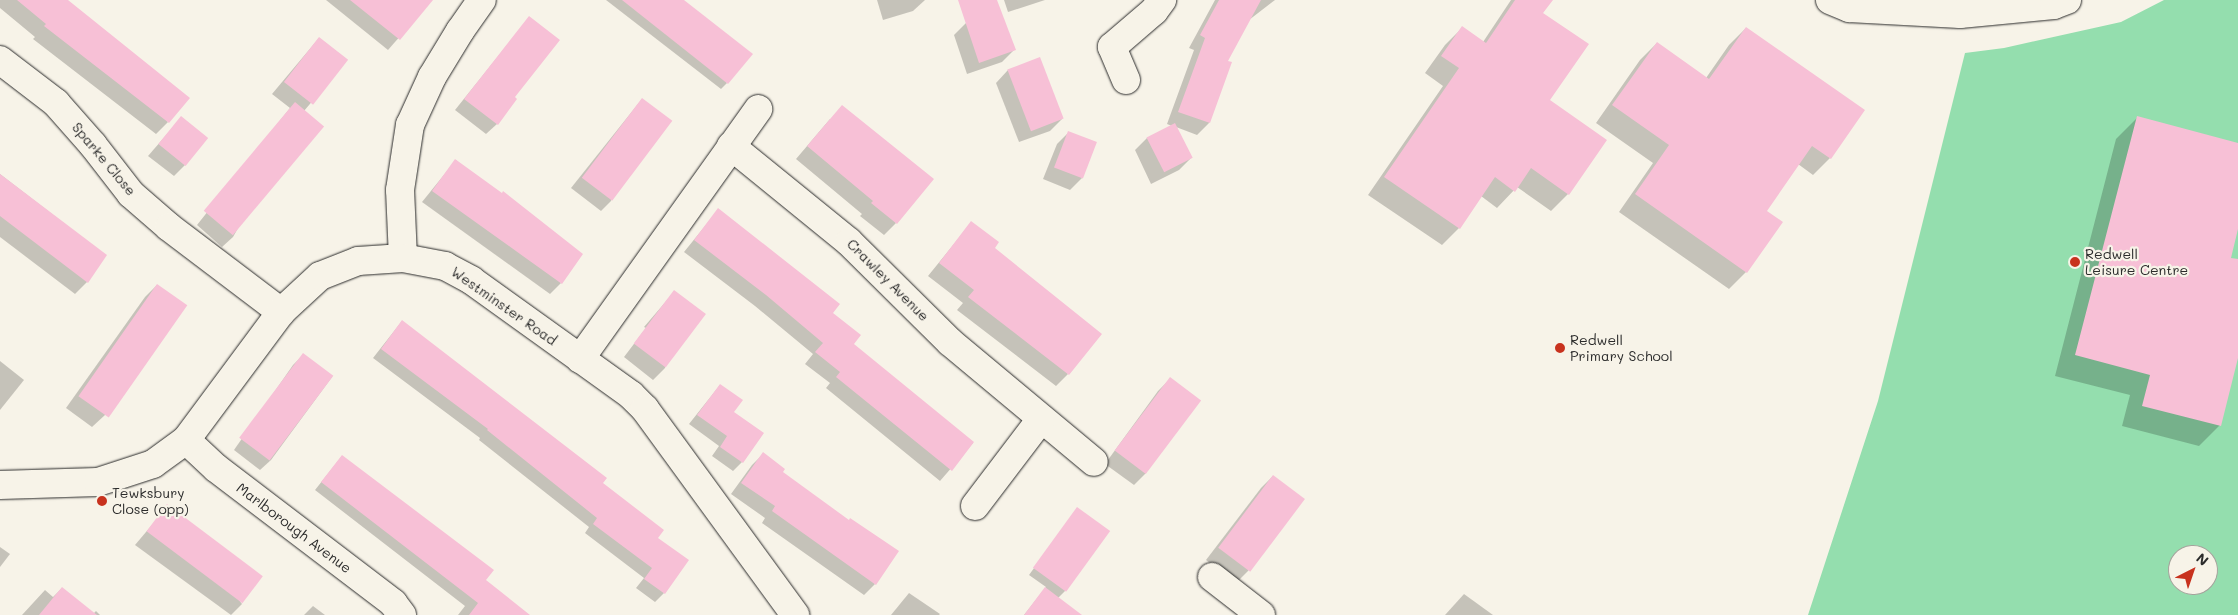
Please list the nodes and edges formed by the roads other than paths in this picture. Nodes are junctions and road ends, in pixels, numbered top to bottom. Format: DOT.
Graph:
graph roads {
  1 [pos="482,0"];
  2 [pos="1162,0"];
  3 [pos="1830,0"];
  4 [pos="2068,0"];
  5 [pos="0,60"];
  6 [pos="1126,80"];
  7 [pos="758,109"];
  8 [pos="731,146"];
  9 [pos="403,258"];
  10 [pos="281,312"];
  11 [pos="580,359"];
  12 [pos="1041,418"];
  13 [pos="186,440"];
  14 [pos="1094,462"];
  15 [pos="0,485"];
  16 [pos="974,506"];
  17 [pos="1212,577"];
  18 [pos="402,615"];
  19 [pos="795,615"];
  20 [pos="1261,615"];
  1 -- 9 [label="street"];
  2 -- 6 [label="street"];
  3 -- 4 [label="street"];
  5 -- 10 [label="street, Sparke Close"];
  7 -- 8 [label="street"];
  8 -- 11 [label="street"];
  8 -- 12 [label="street, Crawley Avenue"];
  9 -- 10 [label="street, Westminster Road"];
  9 -- 11 [label="street, Westminster Road"];
  10 -- 13 [label="street, Westminster Road"];
  11 -- 19 [label="street, Westminster Road"];
  12 -- 14 [label="street, Crawley Avenue"];
  12 -- 16 [label="street"];
  13 -- 15 [label="street, Westminster Road"];
  13 -- 18 [label="street, Marlborough Avenue"];
  17 -- 20 [label="street"];
}
